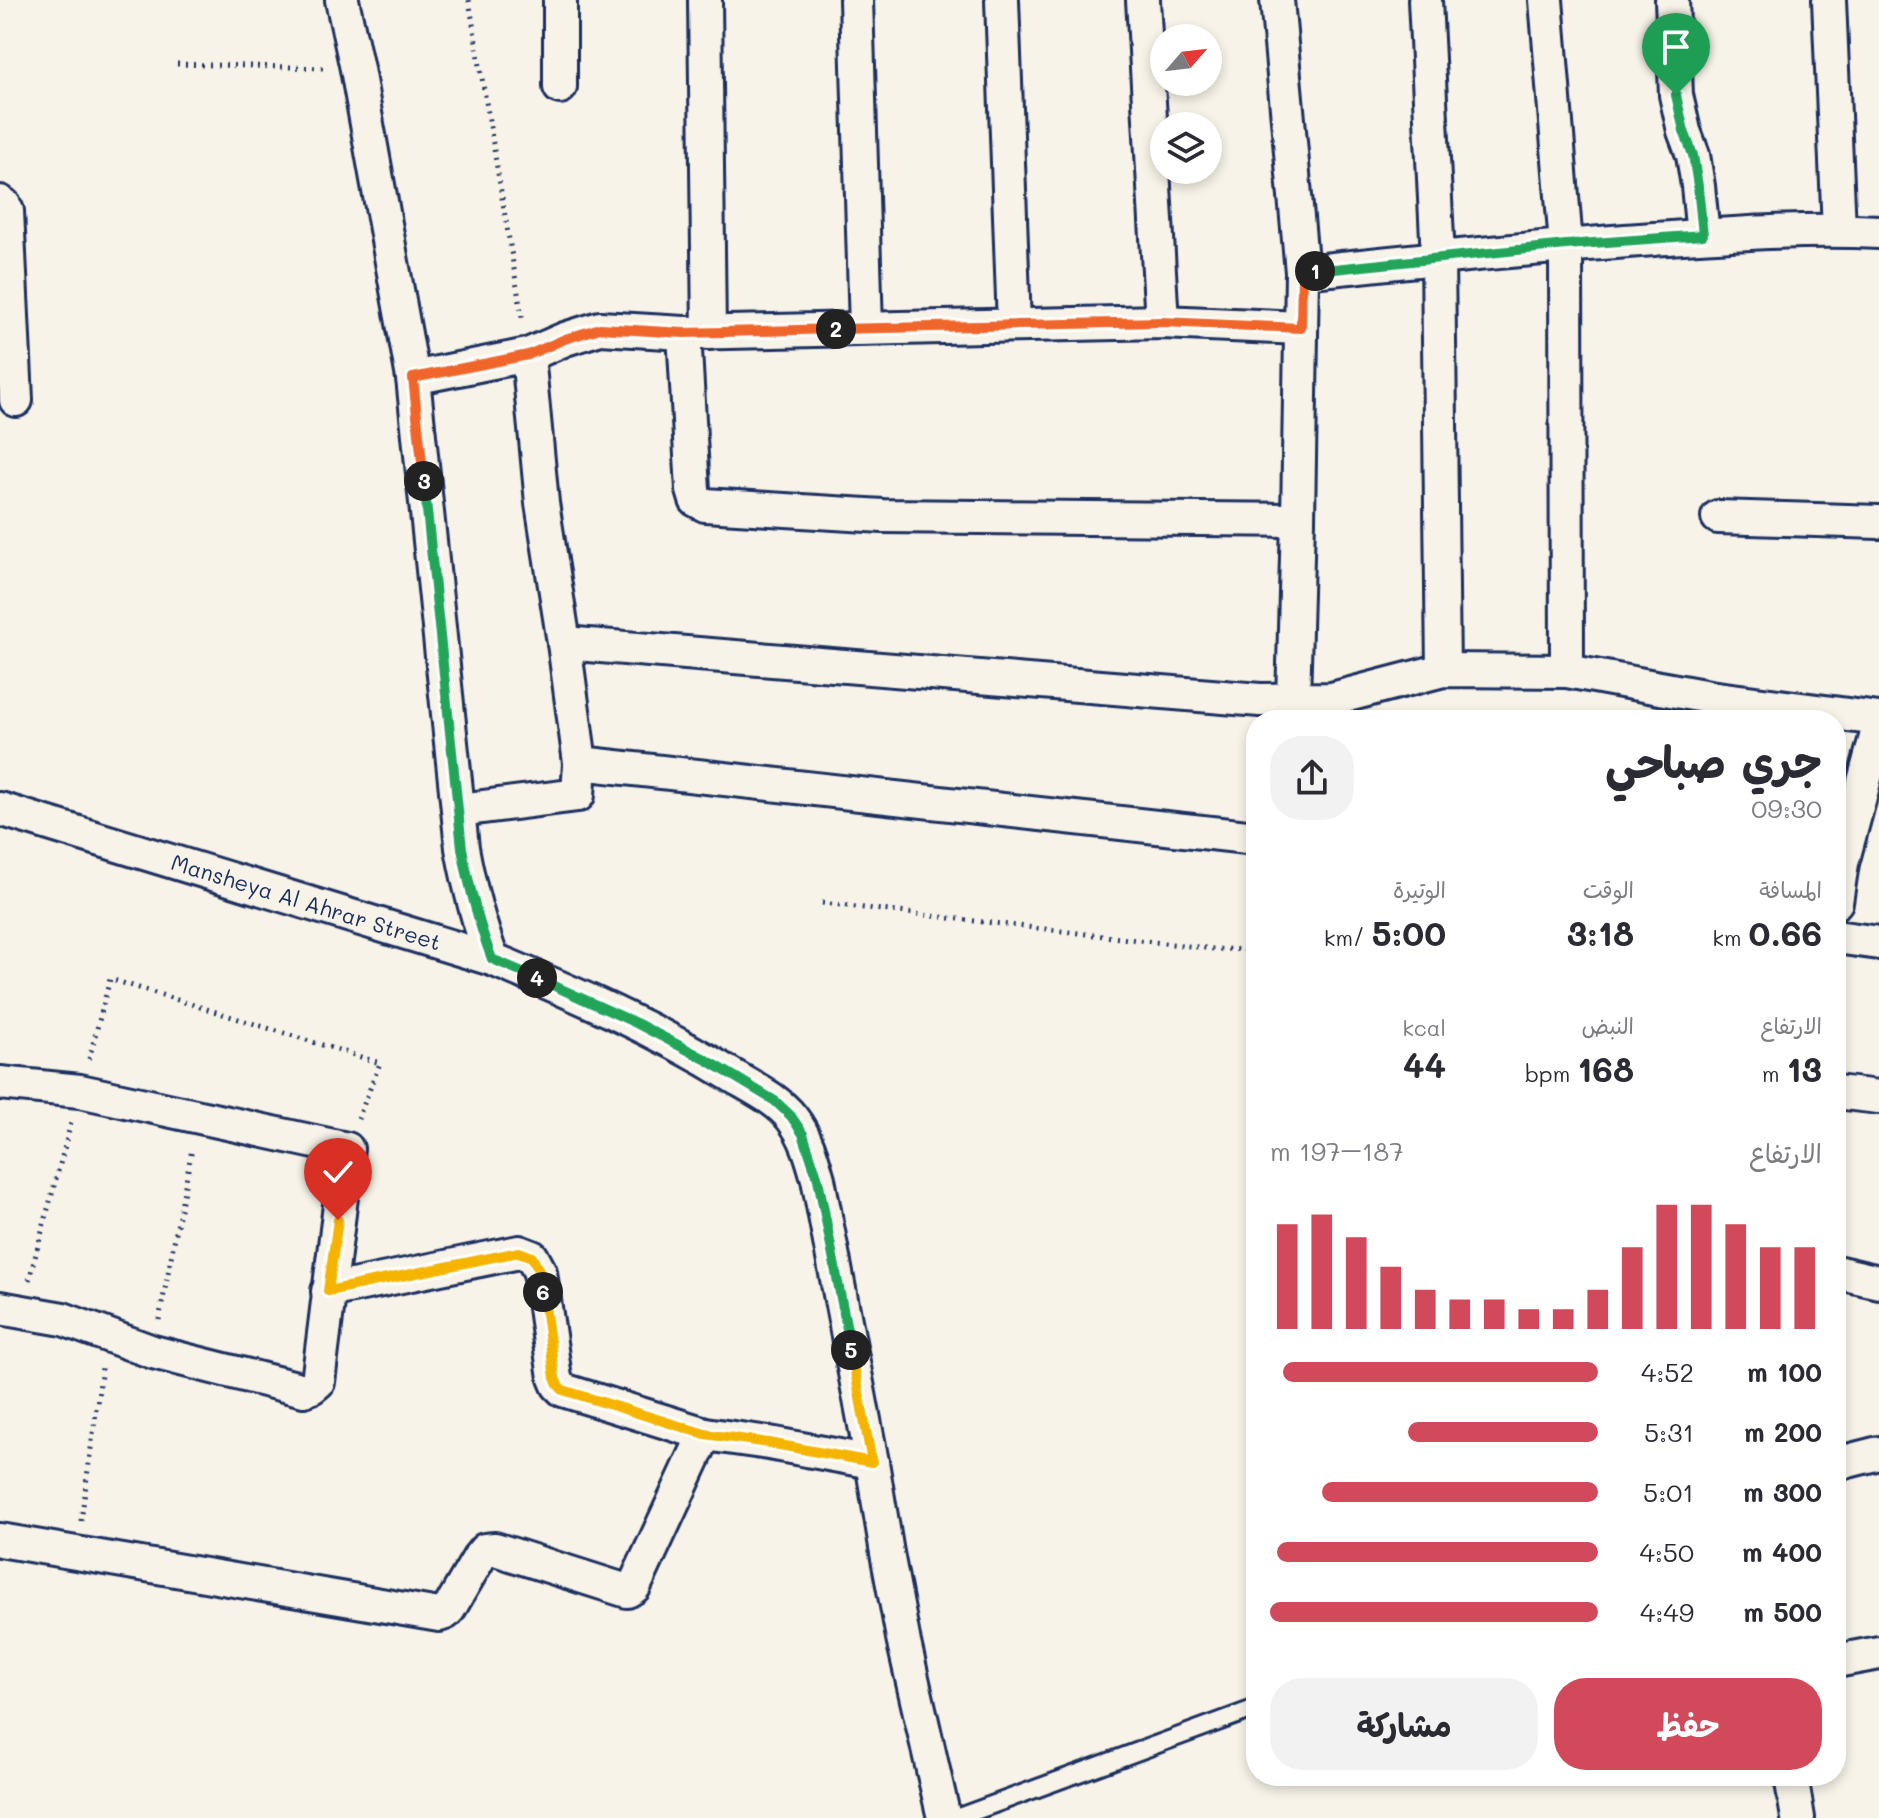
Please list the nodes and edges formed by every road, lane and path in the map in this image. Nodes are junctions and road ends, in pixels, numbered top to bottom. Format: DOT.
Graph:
graph roads {
  1 [pos="342,0"];
  2 [pos="469,0"];
  3 [pos="560,0"];
  4 [pos="705,0"];
  5 [pos="856,0"];
  6 [pos="1002,0"];
  7 [pos="1143,0"];
  8 [pos="1277,0"];
  9 [pos="1425,0"];
  10 [pos="1546,0"];
  11 [pos="1672,0"];
  12 [pos="1829,0"];
  13 [pos="177,64"];
  14 [pos="357,69"];
  15 [pos="560,87"];
  16 [pos="0,202"];
  17 [pos="1839,230"];
  18 [pos="1879,232"];
  19 [pos="1703,235"];
  20 [pos="1566,245"];
  21 [pos="1438,258"];
  22 [pos="1302,272"];
  23 [pos="1162,322"];
  24 [pos="1014,325"];
  25 [pos="866,328"];
  26 [pos="1301,328"];
  27 [pos="696,333"];
  28 [pos="528,355"];
  29 [pos="413,378"];
  30 [pos="16,400"];
  31 [pos="1718,517"];
  32 [pos="1298,520"];
  33 [pos="1879,522"];
  34 [pos="564,643"];
  35 [pos="1443,670"];
  36 [pos="1567,671"];
  37 [pos="1706,708"];
  38 [pos="1293,710"];
  39 [pos="1737,710"];
  40 [pos="1846,717"];
  41 [pos="1879,719"];
  42 [pos="1879,726"];
  43 [pos="580,763"];
  44 [pos="0,809"];
  45 [pos="459,810"];
  46 [pos="1246,837"];
  47 [pos="1846,839"];
  48 [pos="822,903"];
  49 [pos="1846,938"];
  50 [pos="1879,943"];
  51 [pos="1246,950"];
  52 [pos="492,959"];
  53 [pos="0,1083"];
  54 [pos="80,1091"];
  55 [pos="1846,1093"];
  56 [pos="1879,1097"];
  57 [pos="198,1118"];
  58 [pos="347,1149"];
  59 [pos="1846,1274"];
  60 [pos="1879,1282"];
  61 [pos="328,1291"];
  62 [pos="10,1310"];
  63 [pos="107,1335"];
  64 [pos="153,1352"];
  65 [pos="705,1434"];
  66 [pos="1879,1453"];
  67 [pos="1846,1461"];
  68 [pos="872,1462"];
  69 [pos="0,1540"];
  70 [pos="76,1554"];
  71 [pos="1879,1653"];
  72 [pos="1846,1659"];
  73 [pos="1246,1712"];
  74 [pos="1793,1786"];
  75 [pos="944,1818"];
  76 [pos="956,1818"];
  77 [pos="1798,1818"];
  1 -- 14 [label="street"];
  2 -- 28 [label="path"];
  3 -- 15 [label="street"];
  4 -- 27 [label="street"];
  5 -- 25 [label="street"];
  6 -- 24 [label="street"];
  7 -- 23 [label="street"];
  8 -- 22 [label="street"];
  9 -- 21 [label="street"];
  10 -- 20 [label="street"];
  11 -- 19 [label="street"];
  12 -- 17 [label="street"];
  13 -- 14 [label="path"];
  14 -- 29 [label="street"];
  16 -- 30 [label="street"];
  17 -- 18 [label="street"];
  17 -- 19 [label="street"];
  19 -- 20 [label="street"];
  20 -- 21 [label="street"];
  20 -- 36 [label="street"];
  21 -- 22 [label="street"];
  21 -- 35 [label="street"];
  22 -- 26 [label="street"];
  23 -- 24 [label="street"];
  23 -- 26 [label="street"];
  24 -- 25 [label="street"];
  25 -- 27 [label="street"];
  26 -- 32 [label="street"];
  27 -- 28 [label="street"];
  27 -- 32 [label="street"];
  28 -- 29 [label="street"];
  28 -- 34 [label="street"];
  29 -- 45 [label="street"];
  31 -- 33 [label="street"];
  32 -- 38 [label="street"];
  34 -- 38 [label="street"];
  34 -- 43 [label="street"];
  35 -- 36 [label="street"];
  35 -- 38 [label="street"];
  36 -- 37 [label="street"];
  37 -- 39 [label="street"];
  40 -- 41 [label="street"];
  42 -- 47 [label="street"];
  43 -- 45 [label="street"];
  43 -- 46 [label="street"];
  44 -- 52 [label="street, Mansheya Al Ahrar Street"];
  45 -- 52 [label="street"];
  48 -- 51 [label="path"];
  49 -- 50 [label="street"];
  52 -- 68 [label="street, Mansheya Al Ahrar Street"];
  53 -- 54 [label="street"];
  54 -- 57 [label="street"];
  54 -- 58 [label="path"];
  54 -- 62 [label="path"];
  55 -- 56 [label="street"];
  57 -- 58 [label="street"];
  57 -- 64 [label="path"];
  58 -- 61 [label="street"];
  59 -- 60 [label="street"];
  61 -- 64 [label="street"];
  61 -- 65 [label="street"];
  62 -- 63 [label="street"];
  63 -- 64 [label="street"];
  63 -- 70 [label="path"];
  65 -- 68 [label="street"];
  65 -- 70 [label="street"];
  66 -- 67 [label="street"];
  68 -- 75 [label="street"];
  69 -- 70 [label="street"];
  71 -- 72 [label="street"];
  73 -- 76 [label="lane"];
  74 -- 77 [label="street"];
}
